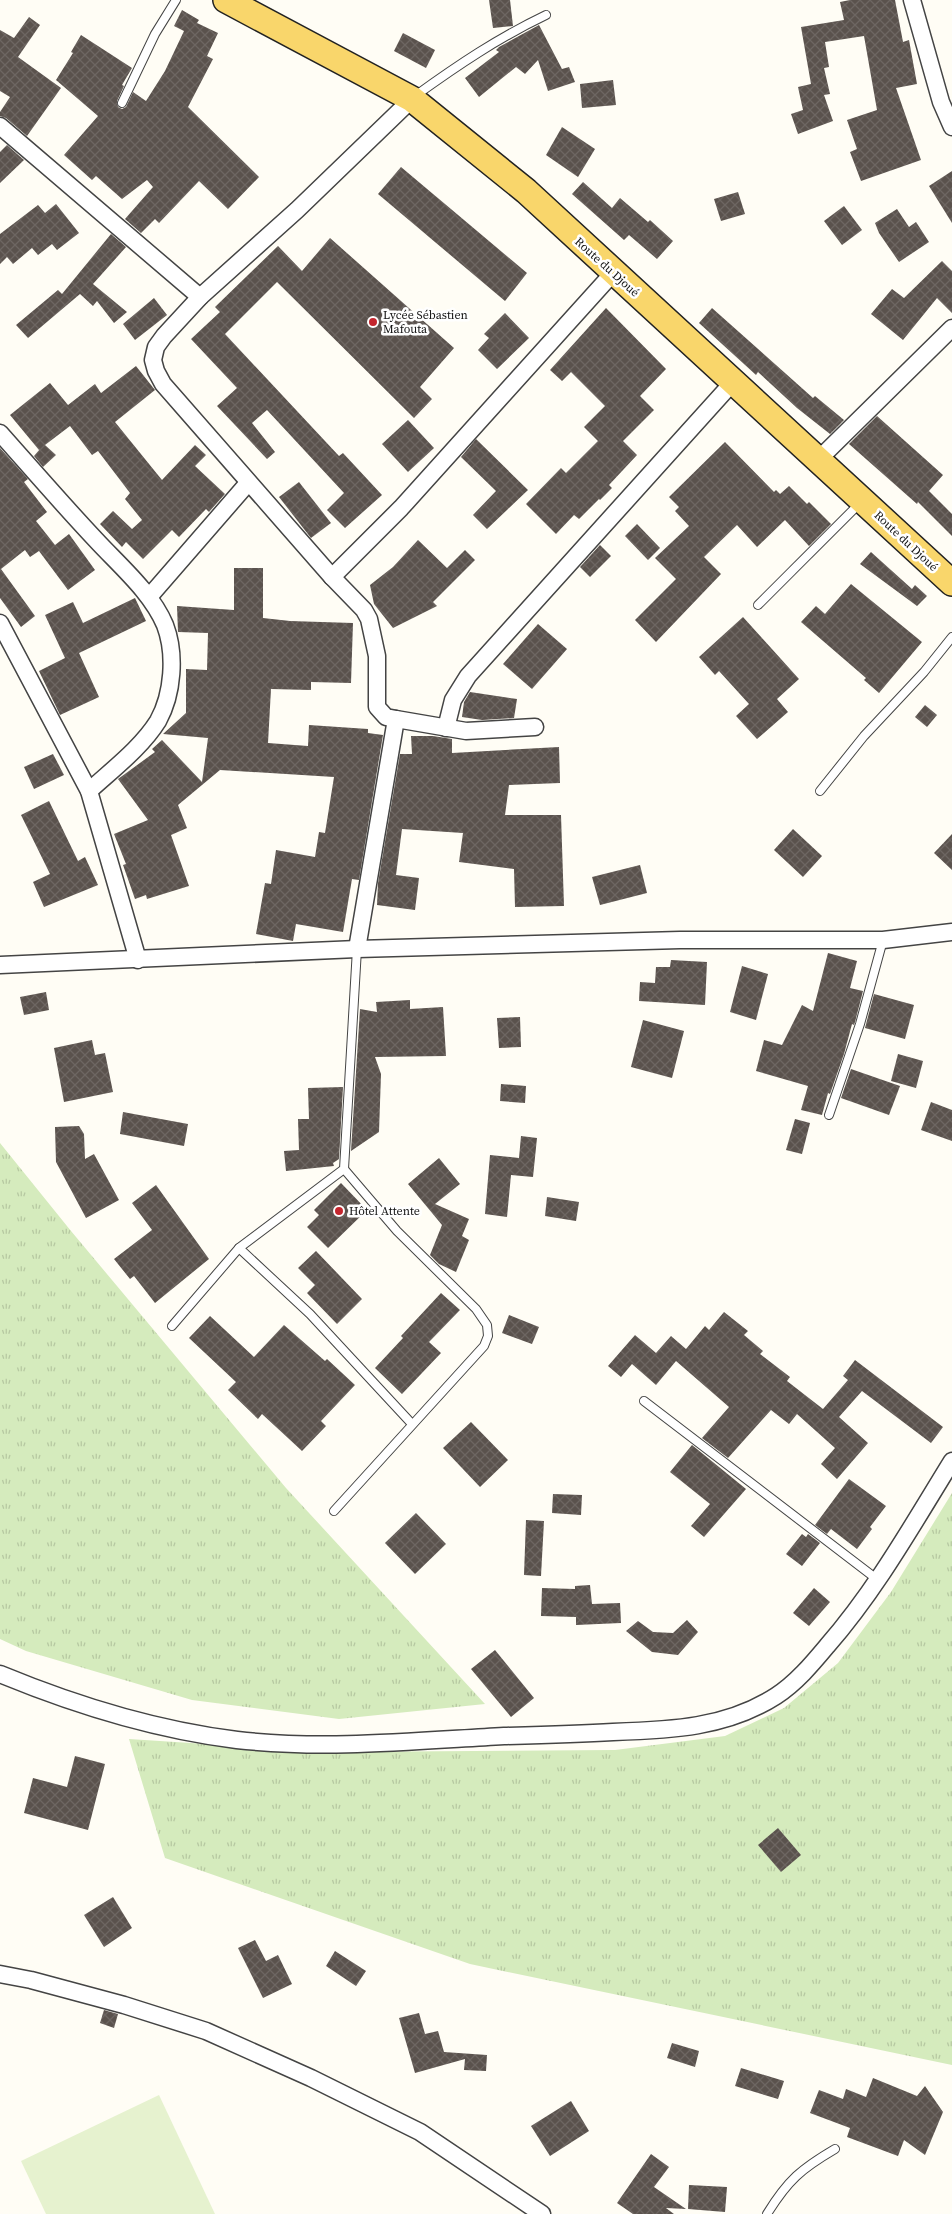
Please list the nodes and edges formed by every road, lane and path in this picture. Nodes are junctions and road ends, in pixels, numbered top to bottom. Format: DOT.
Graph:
graph roads {
  1 [pos="176,0"];
  2 [pos="226,0"];
  3 [pos="912,0"];
  4 [pos="546,15"];
  5 [pos="412,99"];
  6 [pos="122,103"];
  7 [pos="0,126"];
  8 [pos="952,128"];
  9 [pos="613,273"];
  10 [pos="200,297"];
  11 [pos="952,328"];
  12 [pos="734,381"];
  13 [pos="0,432"];
  14 [pos="818,460"];
  15 [pos="248,483"];
  16 [pos="862,500"];
  17 [pos="332,577"];
  18 [pos="952,584"];
  19 [pos="149,597"];
  20 [pos="758,605"];
  21 [pos="0,623"];
  22 [pos="952,637"];
  23 [pos="396,719"];
  24 [pos="535,727"];
  25 [pos="446,728"];
  26 [pos="89,791"];
  27 [pos="820,791"];
  28 [pos="952,932"];
  29 [pos="883,940"];
  30 [pos="357,949"];
  31 [pos="138,960"];
  32 [pos="0,965"];
  33 [pos="830,1114"];
  34 [pos="344,1169"];
  35 [pos="239,1248"];
  36 [pos="172,1326"];
  37 [pos="644,1401"];
  38 [pos="412,1424"];
  39 [pos="952,1461"];
  40 [pos="334,1510"];
  41 [pos="878,1580"];
  42 [pos="0,1674"];
  43 [pos="0,1974"];
  44 [pos="835,2149"];
  45 [pos="542,2214"];
  46 [pos="767,2214"];
  1 -- 6 [label="lane"];
  2 -- 5 [label="main road, Route du Djoué"];
  3 -- 8 [label="street"];
  4 -- 5 [label="lane"];
  5 -- 9 [label="main road, Route du Djoué"];
  5 -- 10 [label="street"];
  7 -- 10 [label="street"];
  9 -- 12 [label="main road, Route du Djoué"];
  9 -- 17 [label="street"];
  10 -- 15 [label="street"];
  11 -- 14 [label="street"];
  12 -- 14 [label="main road, Route du Djoué"];
  12 -- 25 [label="street"];
  13 -- 19 [label="street"];
  14 -- 16 [label="main road, Route du Djoué"];
  15 -- 17 [label="street"];
  15 -- 19 [label="street"];
  16 -- 18 [label="main road, Route du Djoué"];
  16 -- 20 [label="lane"];
  17 -- 23 [label="street"];
  19 -- 26 [label="street"];
  21 -- 26 [label="street"];
  22 -- 27 [label="lane"];
  23 -- 25 [label="street"];
  23 -- 30 [label="street"];
  24 -- 25 [label="street"];
  26 -- 31 [label="street"];
  28 -- 29 [label="street"];
  29 -- 30 [label="street"];
  29 -- 33 [label="lane"];
  30 -- 31 [label="street"];
  30 -- 34 [label="lane"];
  31 -- 32 [label="street"];
  34 -- 35 [label="lane"];
  34 -- 38 [label="lane"];
  35 -- 36 [label="lane"];
  35 -- 38 [label="lane"];
  37 -- 41 [label="lane"];
  38 -- 40 [label="lane"];
  39 -- 41 [label="street"];
  41 -- 42 [label="street"];
  43 -- 45 [label="street"];
  44 -- 46 [label="lane"];
}
